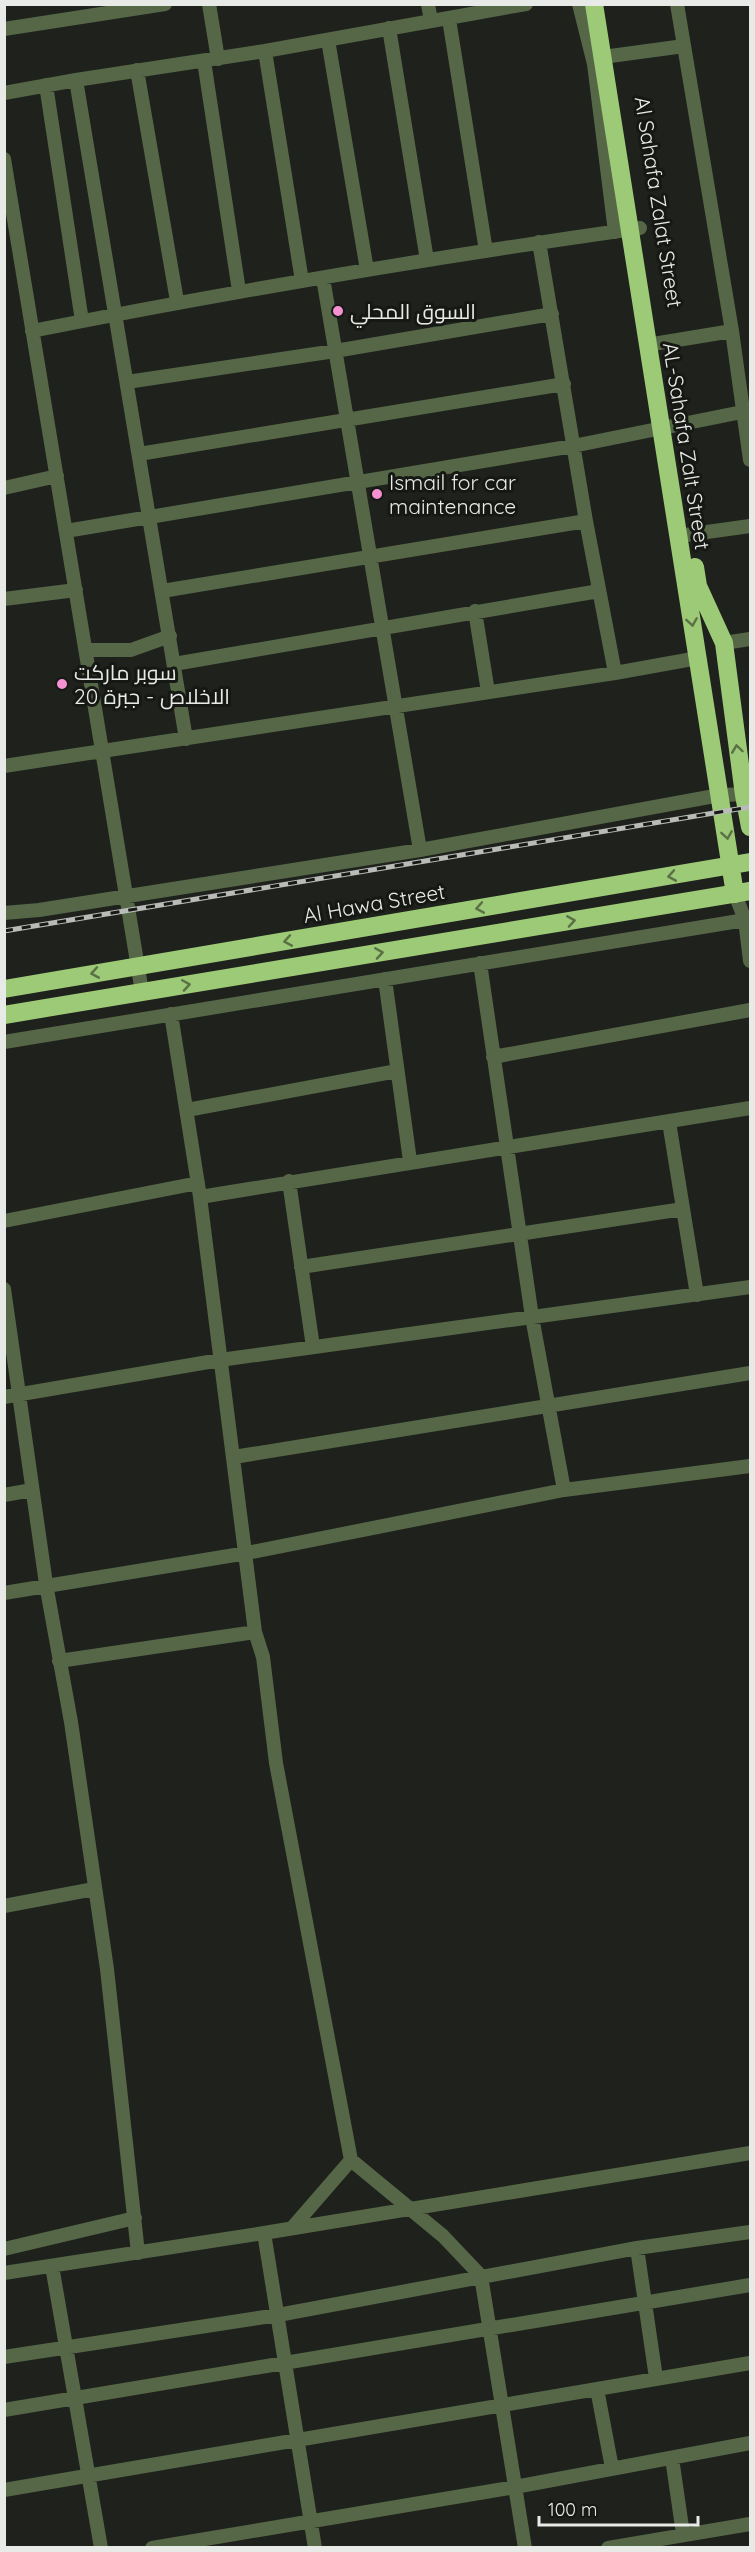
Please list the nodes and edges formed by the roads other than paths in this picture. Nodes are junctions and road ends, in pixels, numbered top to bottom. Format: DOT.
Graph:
graph roads {
  1 [pos="165,4"];
  2 [pos="209,4"];
  3 [pos="428,4"];
  4 [pos="526,4"];
  5 [pos="579,4"];
  6 [pos="594,4"];
  7 [pos="606,4"];
  8 [pos="678,4"];
  9 [pos="500,7"];
  10 [pos="449,19"];
  11 [pos="431,21"];
  12 [pos="4,28"];
  13 [pos="389,28"];
  14 [pos="328,40"];
  15 [pos="684,46"];
  16 [pos="265,51"];
  17 [pos="608,57"];
  18 [pos="211,60"];
  19 [pos="137,70"];
  20 [pos="76,80"];
  21 [pos="46,85"];
  22 [pos="4,93"];
  23 [pos="4,159"];
  24 [pos="8,205"];
  25 [pos="628,230"];
  26 [pos="539,242"];
  27 [pos="486,251"];
  28 [pos="427,260"];
  29 [pos="367,270"];
  30 [pos="323,278"];
  31 [pos="302,281"];
  32 [pos="239,291"];
  33 [pos="177,301"];
  34 [pos="114,314"];
  35 [pos="552,314"];
  36 [pos="82,321"];
  37 [pos="32,331"];
  38 [pos="732,331"];
  39 [pos="652,344"];
  40 [pos="335,351"];
  41 [pos="127,382"];
  42 [pos="564,384"];
  43 [pos="742,412"];
  44 [pos="347,419"];
  45 [pos="666,428"];
  46 [pos="573,446"];
  47 [pos="139,454"];
  48 [pos="750,460"];
  49 [pos="57,476"];
  50 [pos="359,482"];
  51 [pos="4,488"];
  52 [pos="151,519"];
  53 [pos="586,521"];
  54 [pos="750,526"];
  55 [pos="66,531"];
  56 [pos="684,535"];
  57 [pos="371,556"];
  58 [pos="76,590"];
  59 [pos="162,591"];
  60 [pos="599,591"];
  61 [pos="4,599"];
  62 [pos="475,611"];
  63 [pos="383,627"];
  64 [pos="170,636"];
  65 [pos="750,639"];
  66 [pos="724,643"];
  67 [pos="87,650"];
  68 [pos="698,658"];
  69 [pos="174,664"];
  70 [pos="615,673"];
  71 [pos="488,692"];
  72 [pos="396,706"];
  73 [pos="186,739"];
  74 [pos="104,751"];
  75 [pos="4,766"];
  76 [pos="747,794"];
  77 [pos="720,795"];
  78 [pos="750,827"];
  79 [pos="420,850"];
  80 [pos="750,862"];
  81 [pos="731,866"];
  82 [pos="743,892"];
  83 [pos="127,896"];
  84 [pos="4,913"];
  85 [pos="745,920"];
  86 [pos="750,961"];
  87 [pos="480,963"];
  88 [pos="136,966"];
  89 [pos="385,979"];
  90 [pos="4,989"];
  91 [pos="142,992"];
  92 [pos="750,1010"];
  93 [pos="171,1014"];
  94 [pos="4,1015"];
  95 [pos="4,1042"];
  96 [pos="493,1057"];
  97 [pos="398,1071"];
  98 [pos="750,1108"];
  99 [pos="187,1110"];
  100 [pos="669,1122"];
  101 [pos="507,1146"];
  102 [pos="410,1161"];
  103 [pos="289,1181"];
  104 [pos="199,1190"];
  105 [pos="683,1209"];
  106 [pos="4,1221"];
  107 [pos="520,1234"];
  108 [pos="302,1266"];
  109 [pos="750,1287"];
  110 [pos="4,1289"];
  111 [pos="697,1294"];
  112 [pos="532,1317"];
  113 [pos="314,1347"];
  114 [pos="220,1360"];
  115 [pos="750,1374"];
  116 [pos="20,1394"];
  117 [pos="4,1397"];
  118 [pos="549,1405"];
  119 [pos="234,1457"];
  120 [pos="750,1466"];
  121 [pos="32,1490"];
  122 [pos="564,1490"];
  123 [pos="4,1495"];
  124 [pos="246,1553"];
  125 [pos="46,1584"];
  126 [pos="4,1593"];
  127 [pos="255,1632"];
  128 [pos="60,1660"];
  129 [pos="94,1889"];
  130 [pos="4,1906"];
  131 [pos="750,2153"];
  132 [pos="351,2160"];
  133 [pos="410,2208"];
  134 [pos="135,2218"];
  135 [pos="292,2228"];
  136 [pos="750,2232"];
  137 [pos="264,2233"];
  138 [pos="637,2248"];
  139 [pos="4,2249"];
  140 [pos="138,2253"];
  141 [pos="52,2266"];
  142 [pos="4,2273"];
  143 [pos="481,2276"];
  144 [pos="750,2285"];
  145 [pos="644,2302"];
  146 [pos="278,2315"];
  147 [pos="489,2329"];
  148 [pos="65,2348"];
  149 [pos="4,2357"];
  150 [pos="750,2362"];
  151 [pos="285,2364"];
  152 [pos="656,2378"];
  153 [pos="597,2390"];
  154 [pos="74,2399"];
  155 [pos="502,2406"];
  156 [pos="4,2410"];
  157 [pos="297,2439"];
  158 [pos="750,2443"];
  159 [pos="672,2458"];
  160 [pos="612,2468"];
  161 [pos="89,2476"];
  162 [pos="515,2487"];
  163 [pos="4,2490"];
  164 [pos="310,2521"];
  165 [pos="750,2524"];
  166 [pos="683,2534"];
  167 [pos="101,2547"];
  168 [pos="152,2547"];
  169 [pos="315,2547"];
  170 [pos="525,2547"];
  171 [pos="608,2547"];
  1 -- 12 [label="street"];
  2 -- 18 [label="street"];
  3 -- 11 [label="street"];
  4 -- 9 [label="street"];
  5 -- 25 [label="street"];
  6 -- 17 [label="highway"];
  7 -- 17 [label="highway, Al Sahafa Zalat Street"];
  8 -- 15 [label="street"];
  9 -- 10 [label="street"];
  10 -- 11 [label="street"];
  10 -- 27 [label="street"];
  11 -- 13 [label="street"];
  13 -- 14 [label="street"];
  13 -- 28 [label="street"];
  14 -- 16 [label="street"];
  14 -- 29 [label="street"];
  15 -- 17 [label="street"];
  15 -- 38 [label="street"];
  16 -- 18 [label="street"];
  16 -- 31 [label="street"];
  17 -- 25 [label="highway, Al Sahafa Zalat Street"];
  18 -- 19 [label="street"];
  18 -- 32 [label="street"];
  19 -- 20 [label="street"];
  19 -- 33 [label="street"];
  20 -- 21 [label="street"];
  20 -- 34 [label="street"];
  21 -- 22 [label="street"];
  21 -- 36 [label="street"];
  23 -- 24 [label="street"];
  24 -- 37 [label="street"];
  25 -- 26 [label="street"];
  25 -- 39 [label="highway, Al Sahafa Zalat Street"];
  26 -- 27 [label="street"];
  26 -- 35 [label="street"];
  27 -- 28 [label="street"];
  28 -- 29 [label="street"];
  29 -- 30 [label="street"];
  30 -- 31 [label="street"];
  30 -- 40 [label="street"];
  31 -- 32 [label="street"];
  32 -- 33 [label="street"];
  33 -- 34 [label="street"];
  34 -- 36 [label="street"];
  34 -- 41 [label="street"];
  35 -- 40 [label="street"];
  35 -- 42 [label="street"];
  36 -- 37 [label="street"];
  37 -- 49 [label="street"];
  38 -- 39 [label="street"];
  38 -- 43 [label="street"];
  39 -- 45 [label="highway, Al Sahafa Zalat Street"];
  40 -- 41 [label="street"];
  40 -- 44 [label="street"];
  41 -- 47 [label="street"];
  42 -- 44 [label="street"];
  42 -- 46 [label="street"];
  43 -- 45 [label="street"];
  43 -- 48 [label="street"];
  44 -- 47 [label="street"];
  44 -- 50 [label="street"];
  45 -- 46 [label="street"];
  45 -- 56 [label="highway, Al Sahafa Zalat Street"];
  46 -- 50 [label="street"];
  46 -- 53 [label="street"];
  47 -- 52 [label="street"];
  49 -- 51 [label="street"];
  49 -- 55 [label="street"];
  50 -- 52 [label="street"];
  50 -- 57 [label="street"];
  52 -- 55 [label="street"];
  52 -- 59 [label="street"];
  53 -- 57 [label="street"];
  53 -- 60 [label="street"];
  54 -- 56 [label="street"];
  55 -- 58 [label="street"];
  56 -- 66 [label="highway, Al Sahafa Zalat Street"];
  56 -- 68 [label="highway, AL-Sahafa Zalt Street, one-way"];
  57 -- 59 [label="street"];
  57 -- 63 [label="street"];
  58 -- 61 [label="street"];
  58 -- 67 [label="street"];
  59 -- 64 [label="street"];
  60 -- 62 [label="street"];
  60 -- 70 [label="street"];
  62 -- 63 [label="street"];
  62 -- 71 [label="street"];
  63 -- 69 [label="street"];
  63 -- 72 [label="street"];
  64 -- 67 [label="street"];
  64 -- 69 [label="street"];
  65 -- 66 [label="street"];
  76 -- 66 [label="highway, Al Sahafa Zalat Street, one-way"];
  67 -- 74 [label="street"];
  68 -- 70 [label="street"];
  68 -- 77 [label="highway, AL-Sahafa Zalt Street"];
  69 -- 73 [label="street"];
  70 -- 71 [label="street"];
  71 -- 72 [label="street"];
  72 -- 73 [label="street"];
  72 -- 79 [label="street"];
  73 -- 74 [label="street"];
  74 -- 75 [label="street"];
  74 -- 83 [label="street"];
  76 -- 77 [label="street"];
  76 -- 78 [label="highway, Al Sahafa Zalat Street"];
  77 -- 79 [label="street"];
  77 -- 81 [label="highway, AL-Sahafa Zalt Street, one-way"];
  79 -- 83 [label="street"];
  80 -- 81 [label="highway, Al Hawa Street"];
  81 -- 82 [label="highway, AL-Sahafa Zalt Street"];
  81 -- 88 [label="highway, Al Hawa Street, one-way"];
  82 -- 85 [label="street"];
  91 -- 82 [label="highway, one-way"];
  83 -- 84 [label="street"];
  83 -- 88 [label="street"];
  85 -- 86 [label="street"];
  85 -- 87 [label="street"];
  87 -- 89 [label="street"];
  87 -- 96 [label="street"];
  88 -- 90 [label="highway, Al Hawa Street, one-way"];
  88 -- 91 [label="street"];
  89 -- 93 [label="street"];
  89 -- 97 [label="street"];
  91 -- 94 [label="highway"];
  92 -- 96 [label="street"];
  93 -- 95 [label="street"];
  93 -- 99 [label="street"];
  96 -- 101 [label="street"];
  97 -- 99 [label="street"];
  97 -- 102 [label="street"];
  98 -- 100 [label="street"];
  99 -- 104 [label="street"];
  100 -- 101 [label="street"];
  100 -- 105 [label="street"];
  101 -- 102 [label="street"];
  101 -- 107 [label="street"];
  102 -- 103 [label="street"];
  103 -- 104 [label="street"];
  103 -- 108 [label="street"];
  104 -- 106 [label="street"];
  104 -- 114 [label="street"];
  105 -- 107 [label="street"];
  105 -- 111 [label="street"];
  107 -- 108 [label="street"];
  107 -- 112 [label="street"];
  108 -- 113 [label="street"];
  109 -- 111 [label="street"];
  110 -- 116 [label="street"];
  111 -- 112 [label="street"];
  112 -- 113 [label="street"];
  112 -- 118 [label="street"];
  113 -- 114 [label="street"];
  114 -- 116 [label="street"];
  114 -- 119 [label="street"];
  115 -- 118 [label="street"];
  116 -- 117 [label="street"];
  116 -- 121 [label="street"];
  118 -- 119 [label="street"];
  118 -- 122 [label="street"];
  119 -- 124 [label="street"];
  120 -- 122 [label="street"];
  121 -- 123 [label="street"];
  121 -- 125 [label="street"];
  122 -- 124 [label="street"];
  124 -- 125 [label="street"];
  124 -- 127 [label="street"];
  125 -- 126 [label="street"];
  125 -- 128 [label="street"];
  127 -- 128 [label="street"];
  127 -- 132 [label="street"];
  128 -- 129 [label="street"];
  129 -- 130 [label="street"];
  129 -- 134 [label="street"];
  131 -- 133 [label="street"];
  132 -- 133 [label="street"];
  132 -- 135 [label="street"];
  133 -- 135 [label="street"];
  133 -- 143 [label="street"];
  134 -- 139 [label="street"];
  134 -- 140 [label="street"];
  135 -- 137 [label="street"];
  136 -- 138 [label="street"];
  137 -- 140 [label="street"];
  137 -- 146 [label="street"];
  138 -- 143 [label="street"];
  138 -- 145 [label="street"];
  140 -- 141 [label="street"];
  141 -- 142 [label="street"];
  141 -- 148 [label="street"];
  143 -- 146 [label="street"];
  143 -- 147 [label="street"];
  144 -- 145 [label="street"];
  145 -- 147 [label="street"];
  145 -- 152 [label="street"];
  146 -- 148 [label="street"];
  146 -- 151 [label="street"];
  147 -- 151 [label="street"];
  147 -- 155 [label="street"];
  148 -- 149 [label="street"];
  148 -- 154 [label="street"];
  150 -- 152 [label="street"];
  151 -- 154 [label="street"];
  151 -- 157 [label="street"];
  152 -- 153 [label="street"];
  153 -- 155 [label="street"];
  153 -- 160 [label="street"];
  154 -- 156 [label="street"];
  154 -- 161 [label="street"];
  155 -- 157 [label="street"];
  155 -- 162 [label="street"];
  157 -- 161 [label="street"];
  157 -- 164 [label="street"];
  158 -- 159 [label="street"];
  159 -- 160 [label="street"];
  159 -- 166 [label="street"];
  160 -- 162 [label="street"];
  161 -- 163 [label="street"];
  161 -- 167 [label="street"];
  162 -- 164 [label="street"];
  162 -- 170 [label="street"];
  164 -- 168 [label="street"];
  164 -- 169 [label="street"];
  165 -- 166 [label="street"];
  166 -- 171 [label="street"];
}
